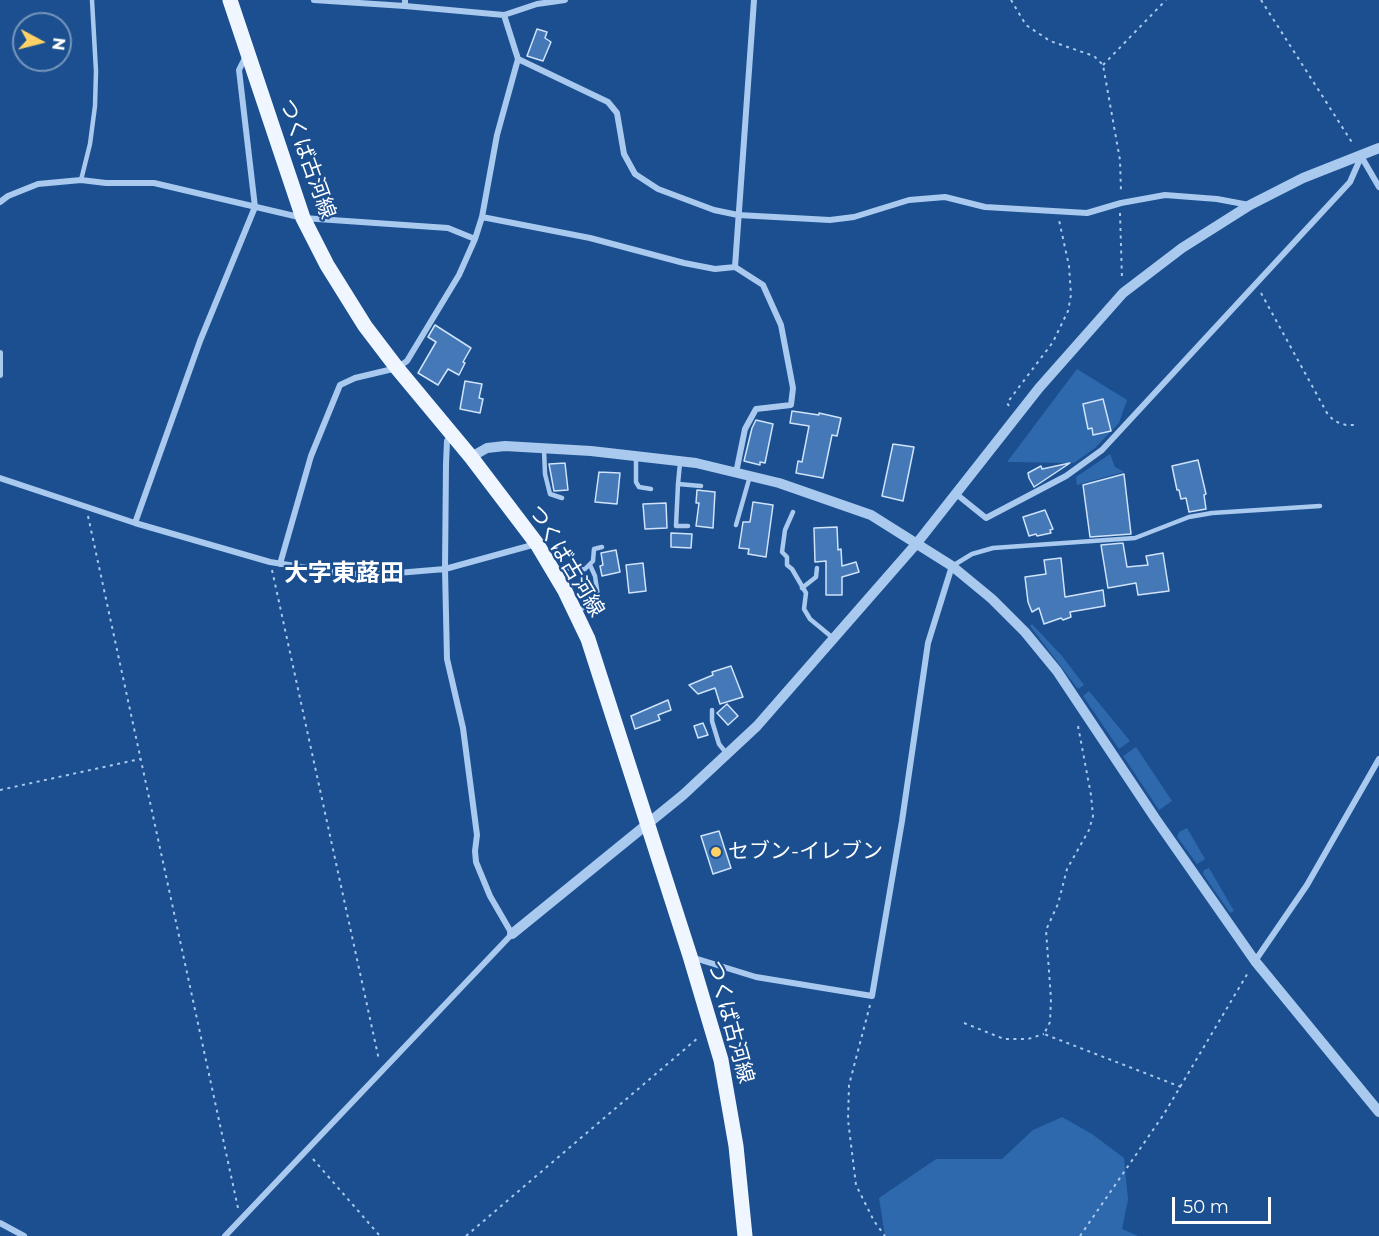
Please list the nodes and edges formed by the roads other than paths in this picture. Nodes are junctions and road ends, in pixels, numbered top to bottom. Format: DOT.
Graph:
graph roads {
  1 [pos="92,0"];
  2 [pos="230,0"];
  3 [pos="314,0"];
  4 [pos="566,0"];
  5 [pos="754,0"];
  6 [pos="405,3"];
  7 [pos="532,3"];
  8 [pos="504,15"];
  9 [pos="248,54"];
  10 [pos="518,59"];
  11 [pos="1379,148"];
  12 [pos="1361,156"];
  13 [pos="81,180"];
  14 [pos="1379,187"];
  15 [pos="0,202"];
  16 [pos="1250,205"];
  17 [pos="255,207"];
  18 [pos="738,215"];
  19 [pos="482,217"];
  20 [pos="303,218"];
  21 [pos="475,239"];
  22 [pos="735,267"];
  23 [pos="0,353"];
  24 [pos="397,368"];
  25 [pos="0,375"];
  26 [pos="453,434"];
  27 [pos="544,447"];
  28 [pos="636,456"];
  29 [pos="471,457"];
  30 [pos="680,461"];
  31 [pos="736,473"];
  32 [pos="750,476"];
  33 [pos="0,478"];
  34 [pos="678,484"];
  35 [pos="701,486"];
  36 [pos="651,489"];
  37 [pos="955,493"];
  38 [pos="562,498"];
  39 [pos="1320,506"];
  40 [pos="793,512"];
  41 [pos="135,523"];
  42 [pos="736,525"];
  43 [pos="688,526"];
  44 [pos="917,543"];
  45 [pos="537,544"];
  46 [pos="602,547"];
  47 [pos="280,564"];
  48 [pos="590,565"];
  49 [pos="952,566"];
  50 [pos="445,568"];
  51 [pos="817,568"];
  52 [pos="555,575"];
  53 [pos="802,588"];
  54 [pos="576,613"];
  55 [pos="833,639"];
  56 [pos="712,710"];
  57 [pos="727,754"];
  58 [pos="1379,759"];
  59 [pos="648,824"];
  60 [pos="512,934"];
  61 [pos="690,956"];
  62 [pos="1255,961"];
  63 [pos="1379,1112"];
  64 [pos="0,1223"];
  65 [pos="24,1236"];
  66 [pos="225,1236"];
  67 [pos="745,1236"];
  1 -- 13 [label="lane"];
  2 -- 9 [label="main road, つくば古河線"];
  3 -- 6 [label="street"];
  4 -- 7 [label="street"];
  5 -- 18 [label="street"];
  6 -- 8 [label="street"];
  7 -- 8 [label="street"];
  8 -- 10 [label="street"];
  9 -- 17 [label="street"];
  9 -- 20 [label="main road, つくば古河線"];
  10 -- 18 [label="street"];
  10 -- 19 [label="street"];
  11 -- 12 [label="street"];
  12 -- 14 [label="street"];
  12 -- 16 [label="street"];
  12 -- 37 [label="street"];
  13 -- 15 [label="street"];
  13 -- 17 [label="street"];
  16 -- 18 [label="street"];
  16 -- 37 [label="street"];
  17 -- 20 [label="street"];
  17 -- 41 [label="street"];
  18 -- 22 [label="street"];
  19 -- 21 [label="street"];
  19 -- 22 [label="street"];
  20 -- 21 [label="street"];
  20 -- 24 [label="main road, つくば古河線"];
  21 -- 24 [label="street"];
  22 -- 31 [label="street"];
  23 -- 25 [label="street"];
  24 -- 26 [label="main road, つくば古河線"];
  24 -- 47 [label="street"];
  26 -- 29 [label="main road, つくば古河線"];
  26 -- 50 [label="street"];
  27 -- 28 [label="street"];
  27 -- 29 [label="street"];
  27 -- 38 [label="lane"];
  28 -- 30 [label="street"];
  28 -- 36 [label="lane"];
  29 -- 45 [label="main road, つくば古河線"];
  30 -- 31 [label="street"];
  30 -- 34 [label="lane"];
  31 -- 32 [label="street"];
  32 -- 42 [label="lane"];
  32 -- 44 [label="street"];
  33 -- 41 [label="street"];
  34 -- 35 [label="lane"];
  34 -- 43 [label="lane"];
  37 -- 44 [label="street"];
  39 -- 49 [label="lane"];
  40 -- 53 [label="lane"];
  41 -- 47 [label="street"];
  44 -- 49 [label="street"];
  44 -- 55 [label="street"];
  45 -- 50 [label="street"];
  45 -- 52 [label="main road, つくば古河線"];
  46 -- 48 [label="lane"];
  47 -- 50 [label="street"];
  48 -- 52 [label="lane"];
  48 -- 54 [label="lane"];
  49 -- 61 [label="street"];
  49 -- 62 [label="street"];
  50 -- 60 [label="street"];
  51 -- 53 [label="lane"];
  52 -- 54 [label="main road, つくば古河線"];
  53 -- 55 [label="lane"];
  54 -- 59 [label="main road, つくば古河線"];
  55 -- 57 [label="street"];
  56 -- 57 [label="lane"];
  57 -- 59 [label="street"];
  58 -- 62 [label="street"];
  59 -- 60 [label="street"];
  59 -- 61 [label="main road, つくば古河線"];
  60 -- 66 [label="street"];
  61 -- 67 [label="main road, つくば古河線"];
  62 -- 63 [label="street"];
  64 -- 65 [label="street"];
}
